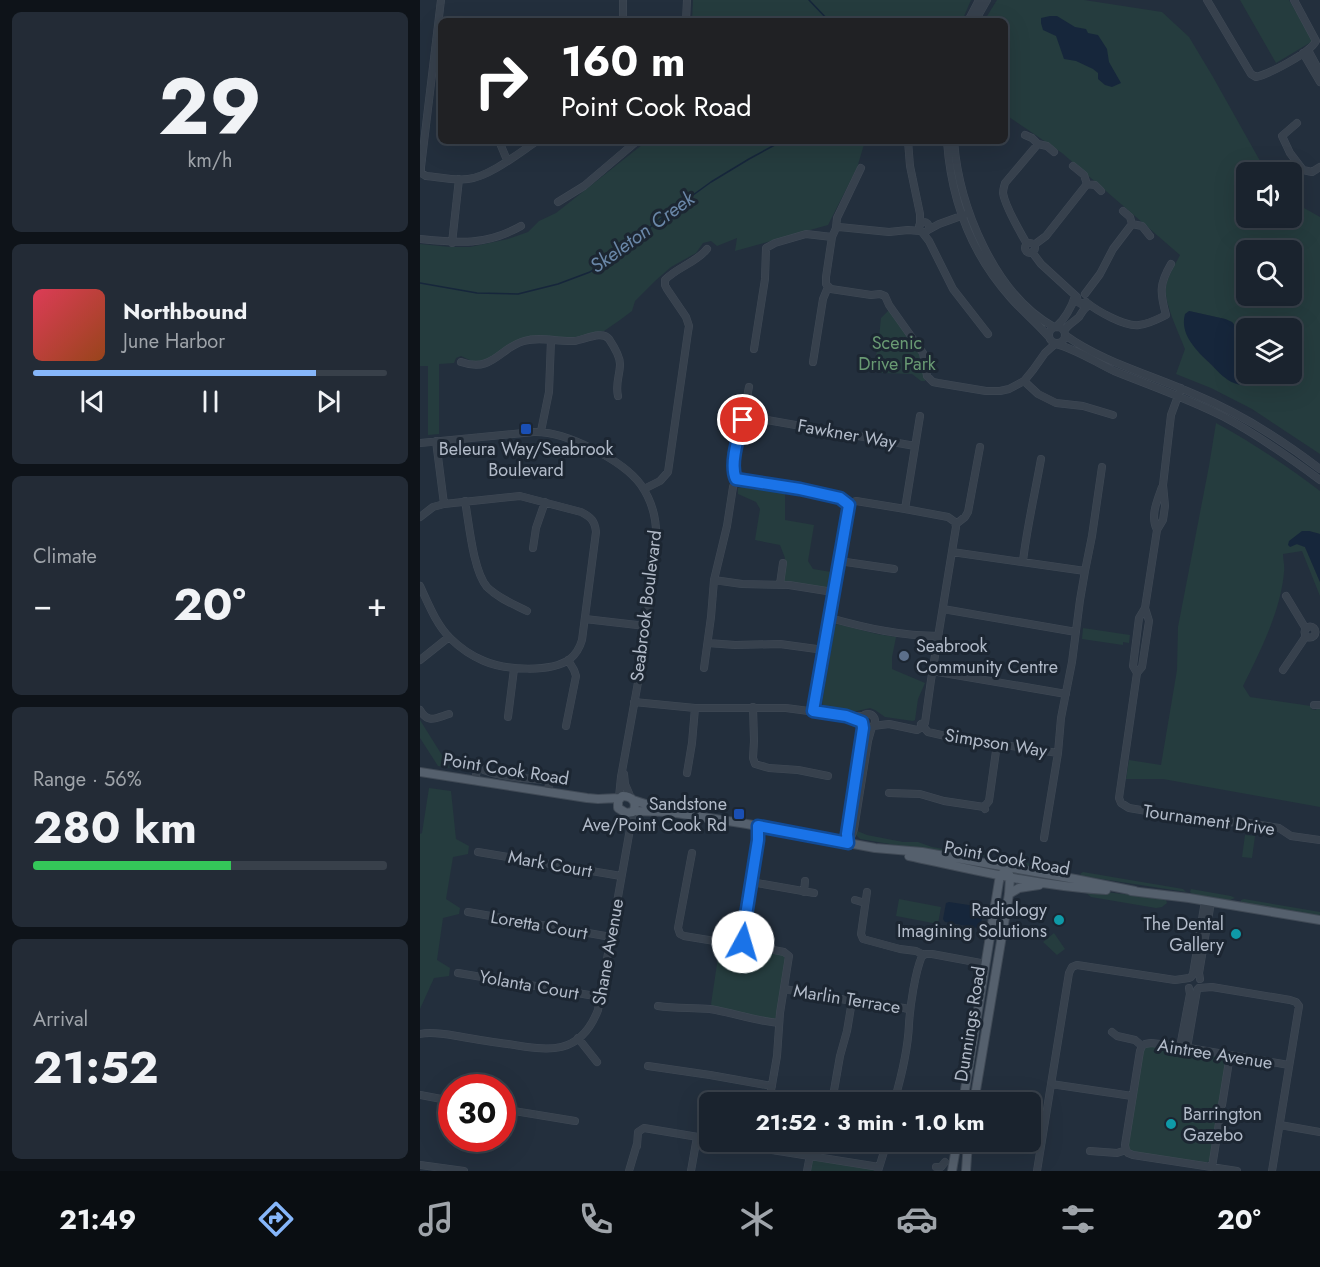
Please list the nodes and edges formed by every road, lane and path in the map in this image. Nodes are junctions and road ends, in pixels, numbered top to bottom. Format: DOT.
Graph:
graph roads {
  1 [pos="441,0"];
  2 [pos="623,0"];
  3 [pos="687,0"];
  4 [pos="979,0"];
  5 [pos="987,0"];
  6 [pos="1208,0"];
  7 [pos="1294,0"];
  8 [pos="440,18"];
  9 [pos="623,18"];
  10 [pos="686,18"];
  11 [pos="970,18"];
  12 [pos="977,18"];
  13 [pos="438,38"];
  14 [pos="1318,41"];
  15 [pos="1305,52"];
  16 [pos="1320,72"];
  17 [pos="1320,82"];
  18 [pos="1297,123"];
  19 [pos="1025,135"];
  20 [pos="500,144"];
  21 [pos="532,144"];
  22 [pos="631,144"];
  23 [pos="908,144"];
  24 [pos="947,144"];
  25 [pos="954,144"];
  26 [pos="1038,144"];
  27 [pos="1053,152"];
  28 [pos="507,160"];
  29 [pos="1073,166"];
  30 [pos="1320,167"];
  31 [pos="861,168"];
  32 [pos="420,171"];
  33 [pos="420,171"];
  34 [pos="459,179"];
  35 [pos="1087,184"];
  36 [pos="1101,191"];
  37 [pos="558,202"];
  38 [pos="1123,211"];
  39 [pos="970,213"];
  40 [pos="962,216"];
  41 [pos="1132,224"];
  42 [pos="521,226"];
  43 [pos="924,227"];
  44 [pos="836,228"];
  45 [pos="1150,236"];
  46 [pos="832,237"];
  47 [pos="420,239"];
  48 [pos="452,243"];
  49 [pos="1031,247"];
  50 [pos="707,249"];
  51 [pos="1171,264"];
  52 [pos="828,287"];
  53 [pos="1082,299"];
  54 [pos="1069,310"];
  55 [pos="1079,316"];
  56 [pos="1055,327"];
  57 [pos="1064,333"];
  58 [pos="988,334"];
  59 [pos="551,340"];
  60 [pos="1052,341"];
  61 [pos="754,350"];
  62 [pos="461,362"];
  63 [pos="813,362"];
  64 [pos="1024,381"];
  65 [pos="749,387"];
  66 [pos="1181,388"];
  67 [pos="618,396"];
  68 [pos="1178,396"];
  69 [pos="1113,415"];
  70 [pos="744,416"];
  71 [pos="920,416"];
  72 [pos="541,431"];
  73 [pos="436,441"];
  74 [pos="420,443"];
  75 [pos="915,446"];
  76 [pos="980,447"];
  77 [pos="1041,459"];
  78 [pos="1102,467"];
  79 [pos="1320,469"];
  80 [pos="736,479"];
  81 [pos="1320,480"];
  82 [pos="644,489"];
  83 [pos="465,501"];
  84 [pos="545,502"];
  85 [pos="444,504"];
  86 [pos="849,505"];
  87 [pos="905,509"];
  88 [pos="420,517"];
  89 [pos="956,524"];
  90 [pos="533,548"];
  91 [pos="952,552"];
  92 [pos="839,561"];
  93 [pos="1023,561"];
  94 [pos="783,563"];
  95 [pos="894,569"];
  96 [pos="1085,571"];
  97 [pos="714,580"];
  98 [pos="780,584"];
  99 [pos="420,586"];
  100 [pos="834,592"];
  101 [pos="1286,596"];
  102 [pos="943,609"];
  103 [pos="527,610"];
  104 [pos="830,618"];
  105 [pos="585,619"];
  106 [pos="646,626"];
  107 [pos="1077,632"];
  108 [pos="1312,635"];
  109 [pos="939,636"];
  110 [pos="449,637"];
  111 [pos="708,643"];
  112 [pos="824,650"];
  113 [pos="420,660"];
  114 [pos="568,660"];
  115 [pos="704,668"];
  116 [pos="514,669"];
  117 [pos="1283,670"];
  118 [pos="932,671"];
  119 [pos="1066,694"];
  120 [pos="634,700"];
  121 [pos="695,708"];
  122 [pos="753,708"];
  123 [pos="420,710"];
  124 [pos="813,711"];
  125 [pos="449,714"];
  126 [pos="508,717"];
  127 [pos="874,717"];
  128 [pos="863,720"];
  129 [pos="889,724"];
  130 [pos="922,725"];
  131 [pos="566,726"];
  132 [pos="872,726"];
  133 [pos="997,744"];
  134 [pos="1058,753"];
  135 [pos="624,763"];
  136 [pos="420,772"];
  137 [pos="687,773"];
  138 [pos="823,778"];
  139 [pos="475,781"];
  140 [pos="548,792"];
  141 [pos="889,793"];
  142 [pos="586,798"];
  143 [pos="619,798"];
  144 [pos="632,799"];
  145 [pos="622,811"];
  146 [pos="633,811"];
  147 [pos="670,812"];
  148 [pos="760,826"];
  149 [pos="628,836"];
  150 [pos="1044,838"];
  151 [pos="1320,840"];
  152 [pos="848,843"];
  153 [pos="874,848"];
  154 [pos="478,852"];
  155 [pos="692,853"];
  156 [pos="1007,868"];
  157 [pos="1000,875"];
  158 [pos="621,876"];
  159 [pos="1010,877"];
  160 [pos="1075,879"];
  161 [pos="805,881"];
  162 [pos="751,882"];
  163 [pos="1048,884"];
  164 [pos="1080,888"];
  165 [pos="804,891"];
  166 [pos="1135,891"];
  167 [pos="867,892"];
  168 [pos="814,893"];
  169 [pos="1009,894"];
  170 [pos="855,900"];
  171 [pos="1208,901"];
  172 [pos="865,903"];
  173 [pos="468,912"];
  174 [pos="1320,920"];
  175 [pos="611,937"];
  176 [pos="743,942"];
  177 [pos="922,956"];
  178 [pos="986,964"];
  179 [pos="458,973"];
  180 [pos="1190,978"];
  181 [pos="1200,979"];
  182 [pos="1175,980"];
  183 [pos="1212,987"];
  184 [pos="1189,988"];
  185 [pos="784,989"];
  186 [pos="1198,989"];
  187 [pos="601,997"];
  188 [pos="852,1002"];
  189 [pos="658,1006"];
  190 [pos="907,1008"];
  191 [pos="1189,1016"];
  192 [pos="779,1023"];
  193 [pos="420,1032"];
  194 [pos="1112,1032"];
  195 [pos="578,1038"];
  196 [pos="1142,1046"];
  197 [pos="1184,1048"];
  198 [pos="1230,1055"];
  199 [pos="597,1062"];
  200 [pos="1289,1065"];
  201 [pos="648,1066"];
  202 [pos="1051,1084"];
  203 [pos="772,1086"];
  204 [pos="771,1092"];
  205 [pos="834,1092"];
  206 [pos="896,1092"];
  207 [pos="965,1092"];
  208 [pos="976,1092"];
  209 [pos="420,1095"];
  210 [pos="1132,1096"];
  211 [pos="438,1098"];
  212 [pos="516,1111"];
  213 [pos="576,1121"];
  214 [pos="1280,1125"];
  215 [pos="1320,1132"];
  216 [pos="697,1137"];
  217 [pos="1126,1150"];
  218 [pos="1090,1151"];
  219 [pos="796,1152"];
  220 [pos="883,1152"];
  221 [pos="955,1152"];
  222 [pos="967,1152"];
  223 [pos="810,1155"];
  224 [pos="420,1165"];
  225 [pos="1212,1167"];
  226 [pos="879,1169"];
  227 [pos="464,1171"];
  228 [pos="629,1171"];
  229 [pos="691,1171"];
  230 [pos="807,1171"];
  231 [pos="952,1171"];
  232 [pos="966,1171"];
  233 [pos="1037,1171"];
  234 [pos="1237,1171"];
  235 [pos="1272,1171"];
  1 -- 8 [label="street"];
  2 -- 9 [label="street"];
  3 -- 10 [label="street"];
  4 -- 11 [label="street"];
  5 -- 12 [label="street"];
  6 -- 15 [label="street"];
  7 -- 14 [label="street"];
  13 -- 32 [label="street"];
  14 -- 15 [label="street"];
  15 -- 16 [label="street"];
  15 -- 17 [label="street"];
  18 -- 30 [label="street"];
  19 -- 26 [label="street"];
  20 -- 28 [label="street"];
  21 -- 28 [label="street"];
  22 -- 37 [label="street"];
  23 -- 43 [label="street"];
  24 -- 40 [label="street"];
  25 -- 39 [label="street"];
  26 -- 27 [label="street"];
  26 -- 49 [label="street"];
  28 -- 34 [label="street"];
  29 -- 35 [label="street"];
  31 -- 44 [label="street"];
  33 -- 34 [label="street"];
  34 -- 48 [label="street"];
  35 -- 36 [label="street"];
  35 -- 49 [label="street"];
  38 -- 41 [label="street"];
  39 -- 40 [label="street"];
  39 -- 56 [label="street"];
  40 -- 43 [label="street"];
  40 -- 60 [label="street"];
  41 -- 45 [label="street"];
  41 -- 53 [label="street"];
  42 -- 48 [label="street"];
  43 -- 44 [label="street"];
  43 -- 58 [label="street"];
  44 -- 46 [label="street"];
  46 -- 52 [label="street"];
  46 -- 61 [label="street"];
  47 -- 48 [label="street"];
  49 -- 53 [label="street"];
  50 -- 82 [label="street"];
  51 -- 53 [label="street"];
  52 -- 63 [label="street"];
  52 -- 64 [label="street"];
  53 -- 54 [label="street"];
  53 -- 55 [label="street"];
  54 -- 55 [label="street"];
  54 -- 56 [label="street"];
  55 -- 57 [label="street"];
  56 -- 57 [label="street"];
  56 -- 60 [label="street"];
  57 -- 60 [label="street"];
  57 -- 66 [label="street"];
  59 -- 62 [label="street"];
  59 -- 67 [label="street"];
  59 -- 72 [label="street"];
  60 -- 64 [label="street"];
  60 -- 68 [label="street"];
  64 -- 69 [label="street"];
  65 -- 70 [label="street"];
  66 -- 68 [label="street, Tournament Drive"];
  66 -- 79 [label="street"];
  68 -- 81 [label="street"];
  68 -- 151 [label="street, Tournament Drive"];
  70 -- 75 [label="street, Fawkner Way"];
  70 -- 80 [label="street"];
  71 -- 75 [label="street"];
  72 -- 73 [label="street, Seabrook Boulevard"];
  72 -- 82 [label="street, Seabrook Boulevard"];
  73 -- 74 [label="street, Seabrook Boulevard"];
  73 -- 85 [label="street"];
  75 -- 87 [label="street"];
  76 -- 89 [label="street"];
  77 -- 93 [label="street"];
  78 -- 96 [label="street, Simpson Way"];
  80 -- 86 [label="street"];
  80 -- 97 [label="street"];
  82 -- 106 [label="street, Seabrook Boulevard"];
  83 -- 84 [label="street"];
  83 -- 85 [label="street"];
  83 -- 103 [label="street"];
  84 -- 90 [label="street"];
  84 -- 105 [label="street"];
  85 -- 88 [label="street"];
  86 -- 87 [label="street"];
  86 -- 92 [label="street"];
  87 -- 89 [label="street"];
  89 -- 91 [label="street"];
  91 -- 93 [label="street"];
  91 -- 102 [label="street"];
  92 -- 95 [label="street"];
  92 -- 100 [label="street"];
  93 -- 96 [label="street"];
  94 -- 98 [label="street"];
  96 -- 107 [label="street, Simpson Way"];
  97 -- 98 [label="street"];
  97 -- 111 [label="street"];
  98 -- 100 [label="street"];
  99 -- 110 [label="street"];
  100 -- 104 [label="street"];
  101 -- 108 [label="street"];
  102 -- 107 [label="street"];
  102 -- 109 [label="street"];
  104 -- 109 [label="street"];
  104 -- 112 [label="street"];
  105 -- 106 [label="street"];
  105 -- 114 [label="street"];
  106 -- 120 [label="street, Seabrook Boulevard"];
  107 -- 119 [label="street, Simpson Way"];
  108 -- 117 [label="street"];
  109 -- 118 [label="street"];
  110 -- 113 [label="street"];
  110 -- 116 [label="street"];
  111 -- 112 [label="street"];
  111 -- 115 [label="street"];
  112 -- 124 [label="street"];
  114 -- 116 [label="street"];
  114 -- 131 [label="street"];
  116 -- 126 [label="street"];
  118 -- 119 [label="street"];
  118 -- 130 [label="street"];
  119 -- 134 [label="street, Simpson Way"];
  120 -- 121 [label="street"];
  120 -- 135 [label="street, Seabrook Boulevard"];
  121 -- 122 [label="street"];
  121 -- 137 [label="street"];
  122 -- 124 [label="street"];
  122 -- 138 [label="street"];
  123 -- 125 [label="street"];
  124 -- 128 [label="street"];
  127 -- 128 [label="street"];
  127 -- 129 [label="street"];
  127 -- 132 [label="street"];
  128 -- 132 [label="street"];
  128 -- 152 [label="street"];
  129 -- 130 [label="street"];
  129 -- 132 [label="street"];
  130 -- 133 [label="street, Simpson Way"];
  132 -- 152 [label="street"];
  133 -- 134 [label="street, Simpson Way"];
  133 -- 141 [label="street"];
  134 -- 150 [label="street"];
  135 -- 143 [label="street, Seabrook Boulevard"];
  135 -- 144 [label="street, Seabrook Boulevard"];
  136 -- 139 [label="main road, Point Cook Road"];
  139 -- 140 [label="main road, Point Cook Road"];
  139 -- 140 [label="street"];
  140 -- 142 [label="main road, Point Cook Road"];
  142 -- 143 [label="main road, Point Cook Road"];
  142 -- 145 [label="main road, Point Cook Road"];
  143 -- 144 [label="main road"];
  143 -- 145 [label="main road"];
  144 -- 146 [label="main road"];
  144 -- 147 [label="main road, Point Cook Road"];
  145 -- 146 [label="main road"];
  145 -- 149 [label="street, Shane Avenue"];
  146 -- 147 [label="main road, Point Cook Road"];
  146 -- 149 [label="street, Shane Avenue"];
  147 -- 148 [label="main road, Point Cook Road"];
  148 -- 152 [label="main road, Point Cook Road"];
  148 -- 162 [label="street"];
  149 -- 158 [label="street, Shane Avenue"];
  152 -- 153 [label="main road, Point Cook Road"];
  153 -- 156 [label="main road, Point Cook Road"];
  153 -- 157 [label="main road, Point Cook Road"];
  154 -- 158 [label="street, Mark Court"];
  155 -- 176 [label="street"];
  156 -- 157 [label="main road"];
  156 -- 159 [label="main road, Dunnings Road"];
  156 -- 160 [label="main road, Point Cook Road"];
  157 -- 159 [label="main road, Point Cook Road"];
  157 -- 178 [label="main road, Dunnings Road"];
  158 -- 175 [label="street, Shane Avenue"];
  159 -- 163 [label="main road, Point Cook Road"];
  159 -- 169 [label="main road, Dunnings Road"];
  160 -- 164 [label="main road"];
  160 -- 166 [label="main road, Point Cook Road"];
  161 -- 165 [label="street"];
  162 -- 165 [label="street"];
  162 -- 176 [label="street"];
  163 -- 164 [label="main road, Point Cook Road"];
  163 -- 169 [label="main road"];
  164 -- 166 [label="main road, Point Cook Road"];
  165 -- 168 [label="street"];
  166 -- 171 [label="main road, Point Cook Road"];
  167 -- 172 [label="street"];
  169 -- 208 [label="main road, Dunnings Road"];
  170 -- 172 [label="street"];
  171 -- 174 [label="main road, Point Cook Road"];
  171 -- 180 [label="street"];
  171 -- 181 [label="street"];
  172 -- 177 [label="street"];
  173 -- 175 [label="street, Loretta Court"];
  175 -- 187 [label="street, Shane Avenue"];
  176 -- 185 [label="street"];
  177 -- 178 [label="street"];
  177 -- 190 [label="street"];
  178 -- 207 [label="main road, Dunnings Road"];
  179 -- 187 [label="street, Yolanta Court"];
  180 -- 181 [label="street"];
  180 -- 182 [label="street"];
  180 -- 184 [label="street"];
  181 -- 183 [label="street"];
  181 -- 186 [label="street"];
  182 -- 184 [label="street"];
  182 -- 202 [label="street"];
  183 -- 186 [label="street"];
  183 -- 200 [label="street"];
  184 -- 186 [label="street"];
  184 -- 191 [label="street"];
  185 -- 188 [label="street, Marlin Terrace"];
  185 -- 192 [label="street"];
  186 -- 191 [label="street"];
  187 -- 195 [label="street, Shane Avenue"];
  188 -- 190 [label="street, Marlin Terrace"];
  188 -- 205 [label="street"];
  189 -- 192 [label="street"];
  190 -- 206 [label="street"];
  191 -- 197 [label="street"];
  192 -- 203 [label="street"];
  193 -- 195 [label="street"];
  194 -- 196 [label="street"];
  195 -- 199 [label="street"];
  196 -- 197 [label="street, Aintree Avenue"];
  196 -- 210 [label="street"];
  197 -- 198 [label="street, Aintree Avenue"];
  198 -- 200 [label="street, Aintree Avenue"];
  198 -- 225 [label="street"];
  200 -- 214 [label="street"];
  201 -- 203 [label="street"];
  202 -- 210 [label="street"];
  202 -- 233 [label="street"];
  203 -- 204 [label="street"];
  209 -- 211 [label="street"];
  210 -- 217 [label="street"];
  212 -- 213 [label="street"];
  214 -- 215 [label="street"];
  214 -- 235 [label="street"];
  216 -- 228 [label="street"];
  216 -- 229 [label="street"];
  217 -- 218 [label="street"];
  217 -- 225 [label="street"];
  219 -- 223 [label="street"];
  220 -- 226 [label="street"];
  221 -- 231 [label="main road"];
  222 -- 232 [label="main road"];
  223 -- 226 [label="street"];
  223 -- 230 [label="street"];
  224 -- 227 [label="street"];
  225 -- 234 [label="street"];
}
